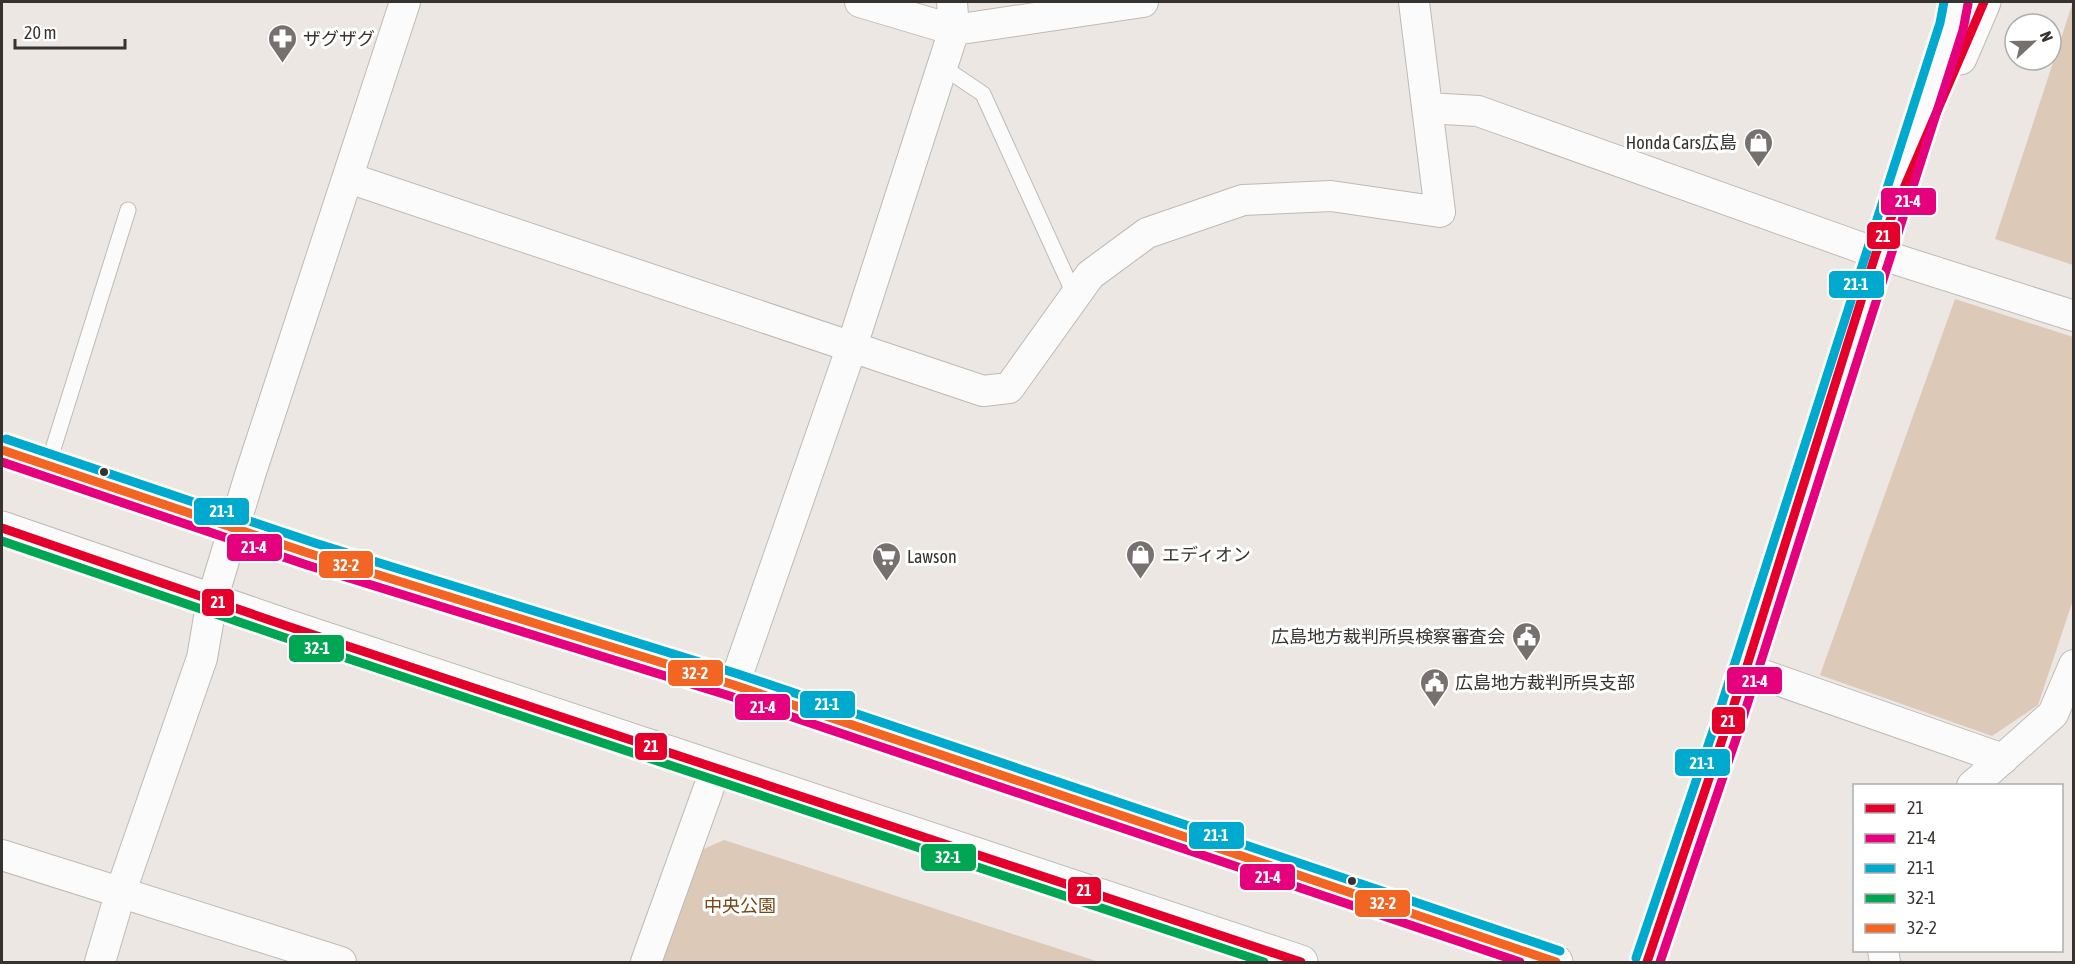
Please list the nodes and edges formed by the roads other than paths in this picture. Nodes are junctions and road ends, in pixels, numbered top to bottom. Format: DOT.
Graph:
graph roads {
  1 [pos="405,2"];
  2 [pos="860,2"];
  3 [pos="1143,2"];
  4 [pos="1414,2"];
  5 [pos="1984,2"];
  6 [pos="1957,10"];
  7 [pos="953,16"];
  8 [pos="943,67"];
  9 [pos="1427,108"];
  10 [pos="349,178"];
  11 [pos="128,210"];
  12 [pos="1876,253"];
  13 [pos="1075,296"];
  14 [pos="2073,316"];
  15 [pos="852,346"];
  16 [pos="2,450"];
  17 [pos="48,465"];
  18 [pos="234,527"];
  19 [pos="2,528"];
  20 [pos="212,600"];
  21 [pos="2073,665"];
  22 [pos="1746,669"];
  23 [pos="734,686"];
  24 [pos="2003,759"];
  25 [pos="716,768"];
  26 [pos="1974,784"];
  27 [pos="2,855"];
  28 [pos="121,891"];
  29 [pos="100,963"];
  30 [pos="341,963"];
  31 [pos="646,963"];
  32 [pos="1301,963"];
  33 [pos="1556,963"];
  34 [pos="1647,963"];
  1 -- 10 [label="street"];
  2 -- 7 [label="street"];
  3 -- 7 [label="street"];
  4 -- 9 [label="street"];
  5 -- 12 [label="street"];
  6 -- 12 [label="street"];
  7 -- 8 [label="street"];
  8 -- 13 [label="lane"];
  8 -- 15 [label="street"];
  9 -- 12 [label="street"];
  9 -- 13 [label="street"];
  10 -- 15 [label="street"];
  10 -- 18 [label="street"];
  11 -- 17 [label="lane"];
  12 -- 14 [label="street"];
  12 -- 22 [label="street"];
  13 -- 15 [label="street"];
  15 -- 23 [label="street"];
  16 -- 17 [label="street"];
  17 -- 18 [label="street"];
  18 -- 20 [label="street"];
  18 -- 23 [label="street"];
  19 -- 20 [label="street"];
  20 -- 25 [label="street"];
  20 -- 28 [label="street"];
  21 -- 24 [label="street"];
  22 -- 24 [label="street"];
  22 -- 34 [label="street"];
  23 -- 33 [label="street"];
  24 -- 26 [label="street"];
  25 -- 31 [label="street"];
  25 -- 32 [label="street"];
  27 -- 28 [label="street"];
  28 -- 29 [label="street"];
  28 -- 30 [label="street"];
}
